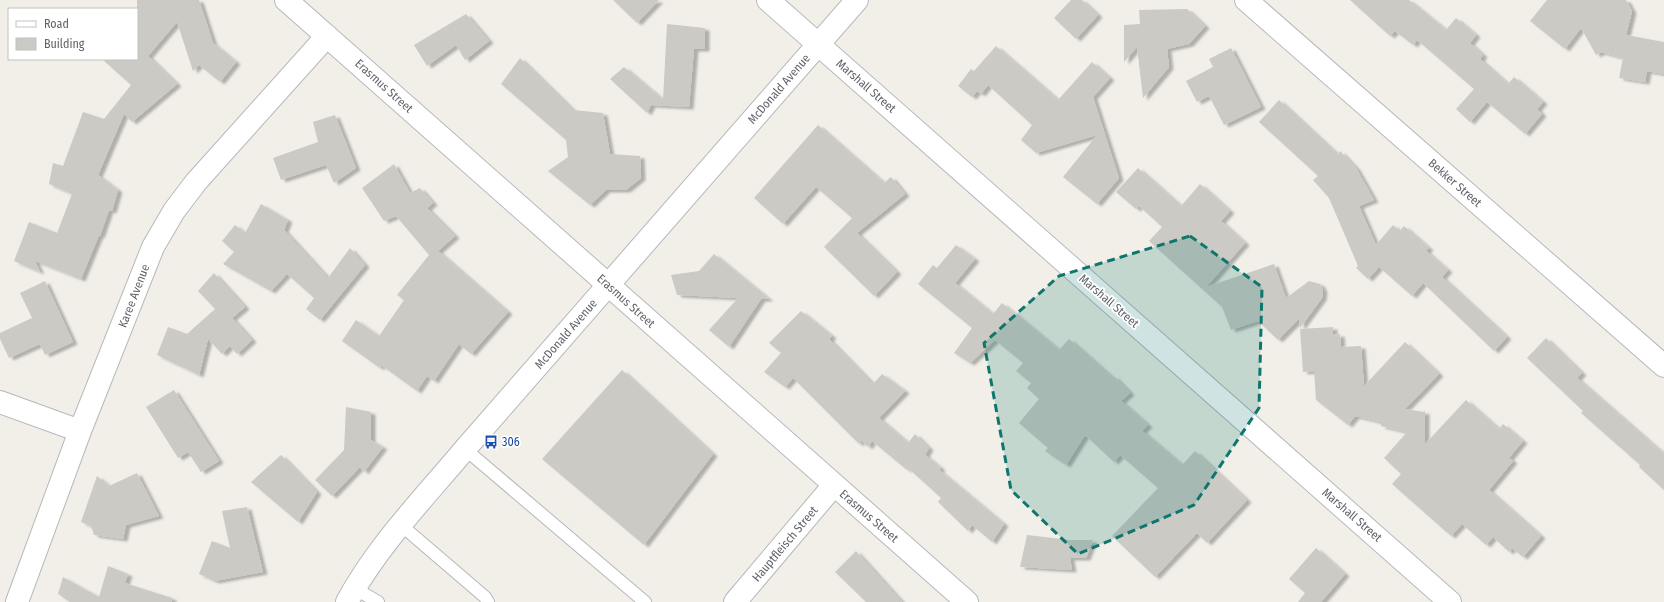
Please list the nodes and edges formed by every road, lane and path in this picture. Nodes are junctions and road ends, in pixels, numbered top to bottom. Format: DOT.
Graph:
graph roads {
  1 [pos="286,0"];
  2 [pos="768,0"];
  3 [pos="857,0"];
  4 [pos="1253,2"];
  5 [pos="327,36"];
  6 [pos="818,45"];
  7 [pos="608,285"];
  8 [pos="1664,366"];
  9 [pos="0,402"];
  10 [pos="80,431"];
  11 [pos="465,449"];
  12 [pos="834,486"];
  13 [pos="401,525"];
  14 [pos="351,595"];
  15 [pos="17,602"];
  16 [pos="378,602"];
  17 [pos="488,602"];
  18 [pos="645,602"];
  19 [pos="735,602"];
  20 [pos="967,602"];
  21 [pos="1450,602"];
  1 -- 5 [label="street, Erasmus Street"];
  2 -- 6 [label="street, Marshall Street"];
  3 -- 6 [label="street, McDonald Avenue"];
  4 -- 8 [label="street, Bekker Street"];
  5 -- 7 [label="street, Erasmus Street"];
  5 -- 10 [label="street, Karee Avenue"];
  6 -- 7 [label="street, McDonald Avenue"];
  6 -- 21 [label="street, Marshall Street"];
  7 -- 11 [label="street, McDonald Avenue"];
  7 -- 12 [label="street, Erasmus Street"];
  9 -- 10 [label="street"];
  10 -- 15 [label="street, Karee Avenue"];
  11 -- 13 [label="street, McDonald Avenue"];
  11 -- 18 [label="lane"];
  12 -- 19 [label="street, Hauptfleisch Street"];
  12 -- 20 [label="street, Erasmus Street"];
  13 -- 14 [label="street, McDonald Avenue"];
  13 -- 17 [label="lane"];
  14 -- 16 [label="lane"];
}
